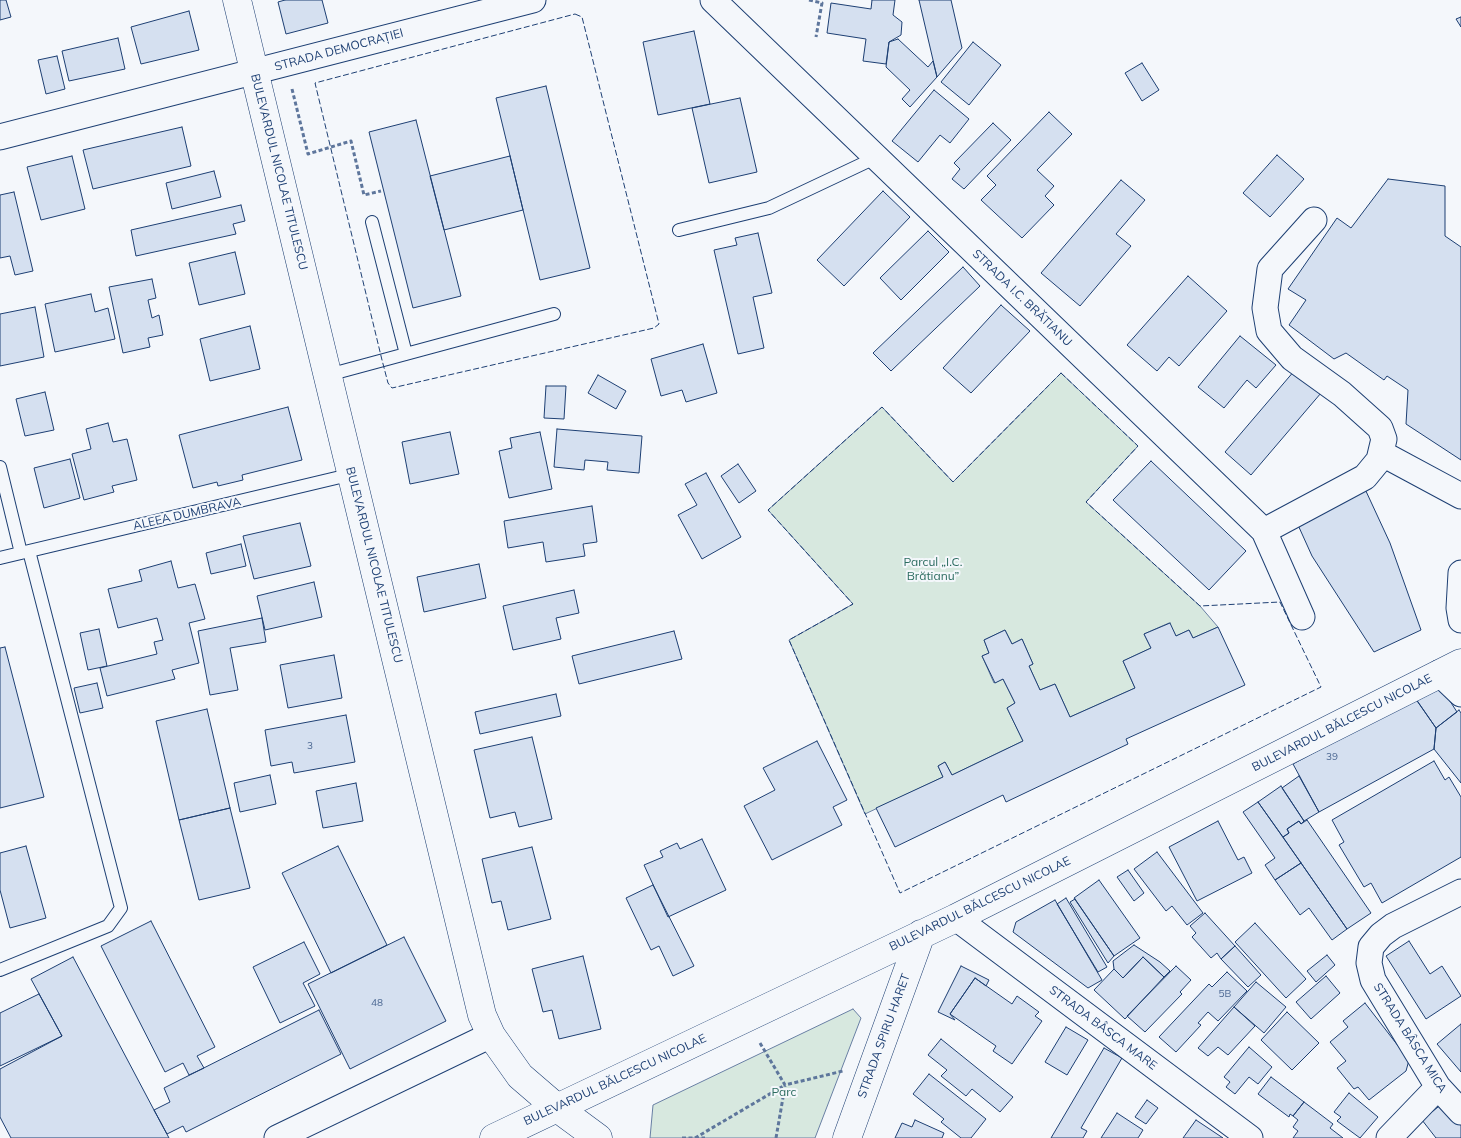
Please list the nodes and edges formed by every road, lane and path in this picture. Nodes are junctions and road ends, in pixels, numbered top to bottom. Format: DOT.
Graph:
graph roads {
  1 [pos="237,0"];
  2 [pos="533,0"];
  3 [pos="713,0"];
  4 [pos="809,0"];
  5 [pos="816,37"];
  6 [pos="286,64"];
  7 [pos="255,72"];
  8 [pos="0,137"];
  9 [pos="877,158"];
  10 [pos="381,191"];
  11 [pos="1314,220"];
  12 [pos="372,222"];
  13 [pos="679,230"];
  14 [pos="554,314"];
  15 [pos="406,354"];
  16 [pos="328,375"];
  17 [pos="1381,453"];
  18 [pos="0,467"];
  19 [pos="352,474"];
  20 [pos="1461,496"];
  21 [pos="1264,531"];
  22 [pos="25,552"];
  23 [pos="0,558"];
  24 [pos="1461,573"];
  25 [pos="1302,617"];
  26 [pos="1461,620"];
  27 [pos="1450,668"];
  28 [pos="1461,694"];
  29 [pos="1461,892"];
  30 [pos="956,918"];
  31 [pos="921,934"];
  32 [pos="0,970"];
  33 [pos="745,1018"];
  34 [pos="491,1035"];
  35 [pos="874,1064"];
  36 [pos="785,1085"];
  37 [pos="1438,1086"];
  38 [pos="556,1107"];
  39 [pos="1461,1112"];
  40 [pos="277,1138"];
  41 [pos="494,1138"];
  42 [pos="598,1138"];
  43 [pos="682,1138"];
  44 [pos="694,1138"];
  45 [pos="705,1138"];
  46 [pos="776,1138"];
  47 [pos="848,1138"];
  48 [pos="1250,1138"];
  49 [pos="1390,1138"];
  1 -- 7 [label="street, BULEVARDUL NICOLAE TITULESCU"];
  2 -- 6 [label="street, STRADA DEMOCRAȚIEI"];
  3 -- 9 [label="street, STRADA I.C. BRĂTIANU"];
  4 -- 5 [label="path"];
  6 -- 7 [label="street, STRADA DEMOCRAȚIEI"];
  6 -- 10 [label="path"];
  7 -- 8 [label="street, STRADA DEMOCRAȚIEI"];
  7 -- 16 [label="street, BULEVARDUL NICOLAE TITULESCU"];
  9 -- 13 [label="lane"];
  9 -- 21 [label="street, STRADA I.C. BRĂTIANU"];
  11 -- 17 [label="street"];
  12 -- 15 [label="lane"];
  14 -- 15 [label="lane"];
  15 -- 16 [label="lane"];
  16 -- 19 [label="street, BULEVARDUL NICOLAE TITULESCU"];
  17 -- 20 [label="street"];
  17 -- 21 [label="street"];
  18 -- 22 [label="lane"];
  19 -- 22 [label="lane, ALEEA DUMBRAVA"];
  19 -- 34 [label="street, BULEVARDUL NICOLAE TITULESCU"];
  21 -- 25 [label="street, STRADA I.C. BRĂTIANU"];
  22 -- 23 [label="lane, ALEEA DUMBRAVA"];
  22 -- 32 [label="lane"];
  24 -- 26 [label="street"];
  27 -- 28 [label="street"];
  27 -- 30 [label="street, BULEVARDUL BĂLCESCU NICOLAE"];
  29 -- 37 [label="street, STRADA BÂSCA MICA"];
  30 -- 31 [label="street, BULEVARDUL BĂLCESCU NICOLAE"];
  30 -- 48 [label="street, STRADA BÂSCA MARE"];
  31 -- 33 [label="street, BULEVARDUL BĂLCESCU NICOLAE"];
  31 -- 35 [label="street, STRADA SPIRU HARET"];
  33 -- 36 [label="path"];
  33 -- 38 [label="street, BULEVARDUL BĂLCESCU NICOLAE"];
  34 -- 38 [label="street, BULEVARDUL NICOLAE TITULESCU"];
  34 -- 40 [label="street"];
  35 -- 36 [label="path"];
  35 -- 47 [label="street, STRADA SPIRU HARET"];
  36 -- 44 [label="path"];
  36 -- 46 [label="path"];
  37 -- 39 [label="street, STRADA BÂSCA MICA"];
  37 -- 49 [label="street"];
  38 -- 41 [label="street, BULEVARDUL BĂLCESCU NICOLAE"];
  38 -- 42 [label="street, BULEVARDUL NICOLAE TITULESCU"];
  43 -- 44 [label="path"];
  44 -- 45 [label="path"];
}
